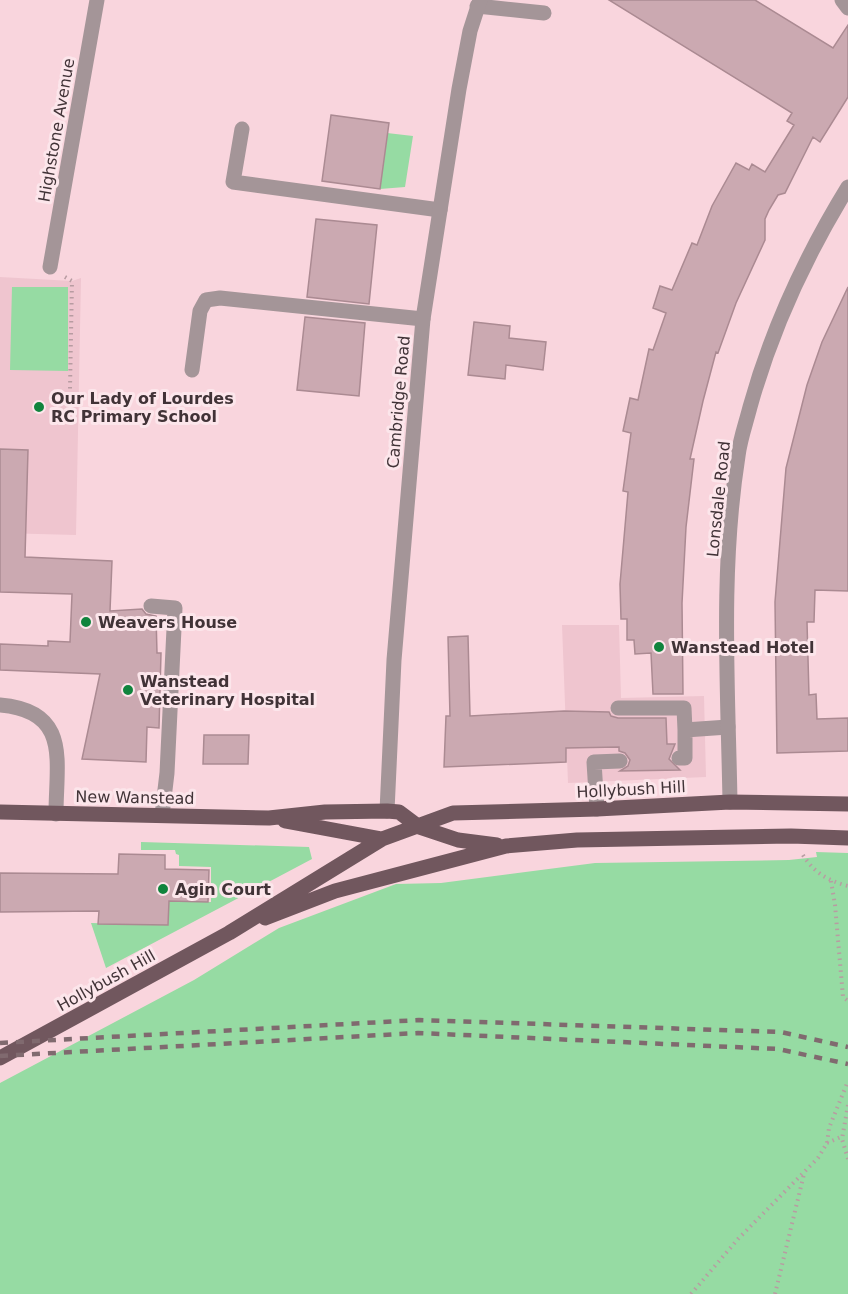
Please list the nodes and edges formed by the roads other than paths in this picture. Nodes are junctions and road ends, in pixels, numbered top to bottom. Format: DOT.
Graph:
graph roads {
  1 [pos="97,0"];
  2 [pos="842,0"];
  3 [pos="478,3"];
  4 [pos="848,9"];
  5 [pos="544,13"];
  6 [pos="242,129"];
  7 [pos="848,187"];
  8 [pos="440,210"];
  9 [pos="50,267"];
  10 [pos="423,319"];
  11 [pos="192,370"];
  12 [pos="151,606"];
  13 [pos="0,705"];
  14 [pos="618,708"];
  15 [pos="728,727"];
  16 [pos="685,730"];
  17 [pos="679,758"];
  18 [pos="620,761"];
  19 [pos="730,802"];
  20 [pos="848,804"];
  21 [pos="597,809"];
  22 [pos="387,811"];
  23 [pos="0,812"];
  24 [pos="56,814"];
  25 [pos="162,815"];
  26 [pos="269,818"];
  27 [pos="419,827"];
  28 [pos="848,838"];
  29 [pos="382,839"];
  30 [pos="506,846"];
  31 [pos="229,933"];
  32 [pos="0,1058"];
  1 -- 9 [label="street, Highstone Avenue"];
  2 -- 4 [label="street"];
  3 -- 5 [label="street"];
  3 -- 8 [label="street, Cambridge Road"];
  6 -- 8 [label="street"];
  7 -- 15 [label="street, Lonsdale Road"];
  8 -- 10 [label="street, Cambridge Road"];
  10 -- 11 [label="street"];
  10 -- 22 [label="street, Cambridge Road"];
  12 -- 25 [label="street"];
  13 -- 24 [label="street"];
  14 -- 16 [label="street"];
  15 -- 16 [label="street"];
  15 -- 19 [label="street, Lonsdale Road"];
  16 -- 17 [label="street"];
  18 -- 21 [label="street"];
  19 -- 20 [label="main road, Hollybush Hill"];
  19 -- 21 [label="main road, Hollybush Hill"];
  21 -- 27 [label="main road, Hollybush Hill"];
  22 -- 26 [label="main road, New Wanstead"];
  22 -- 27 [label="main road, New Wanstead"];
  23 -- 24 [label="main road, New Wanstead"];
  24 -- 25 [label="main road, New Wanstead"];
  25 -- 26 [label="main road, New Wanstead"];
  26 -- 29 [label="main road, New Wanstead"];
  27 -- 29 [label="main road, Hollybush Hill"];
  27 -- 30 [label="main road, Hollybush Hill"];
  28 -- 30 [label="main road, Hollybush Hill"];
  29 -- 31 [label="main road, Hollybush Hill"];
  30 -- 31 [label="main road, Hollybush Hill"];
  31 -- 32 [label="main road, Hollybush Hill"];
}
